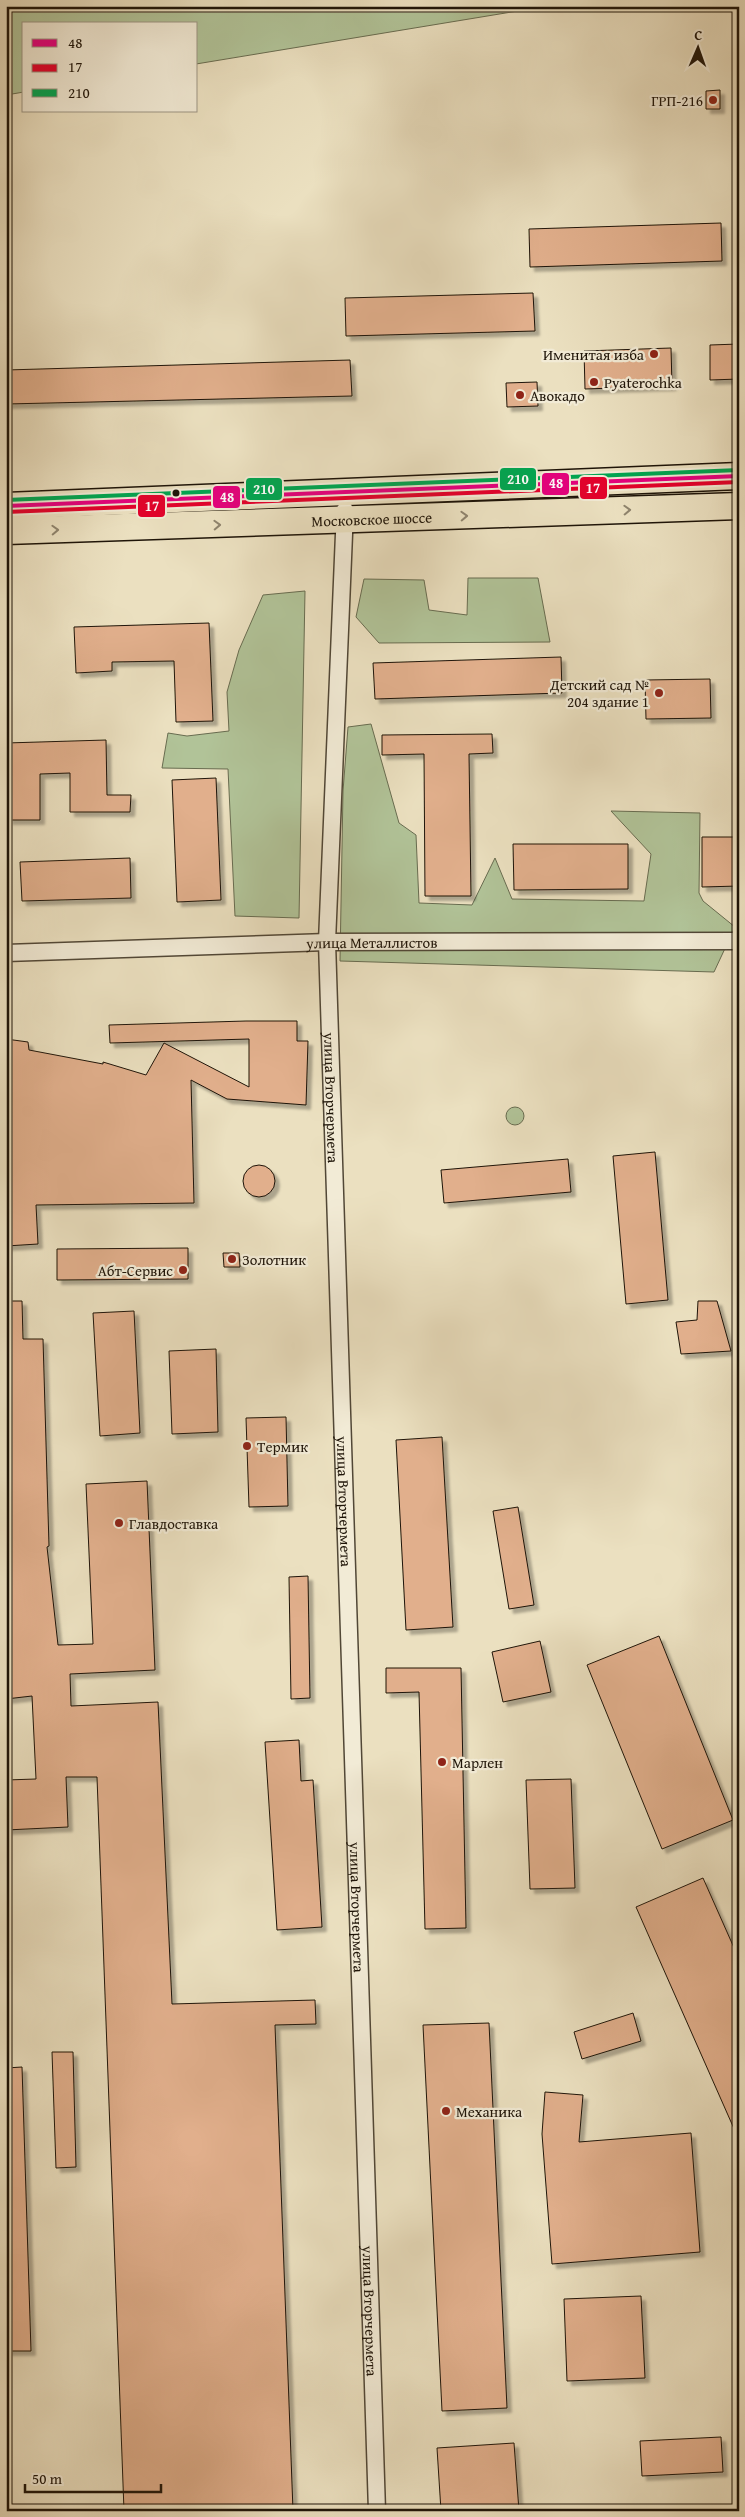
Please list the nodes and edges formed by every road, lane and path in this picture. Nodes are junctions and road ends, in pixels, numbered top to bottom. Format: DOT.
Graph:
graph roads {
  1 [pos="739,476"];
  2 [pos="345,493"];
  3 [pos="6,506"];
  4 [pos="739,506"];
  5 [pos="346,520"];
  6 [pos="6,531"];
  7 [pos="739,941"];
  8 [pos="327,942"];
  9 [pos="6,953"];
  10 [pos="377,2511"];
  1 -- 2 [label="main road, Московское шоссе"];
  2 -- 3 [label="main road, Московское шоссе"];
  2 -- 5 [label="street, улица Вторчермета"];
  5 -- 4 [label="main road, Московское шоссе, one-way"];
  6 -- 5 [label="main road, Московское шоссе, one-way"];
  5 -- 8 [label="street, улица Вторчермета"];
  7 -- 8 [label="street, улица Металлистов"];
  8 -- 9 [label="street, улица Металлистов"];
  8 -- 10 [label="street, улица Вторчермета"];
}
